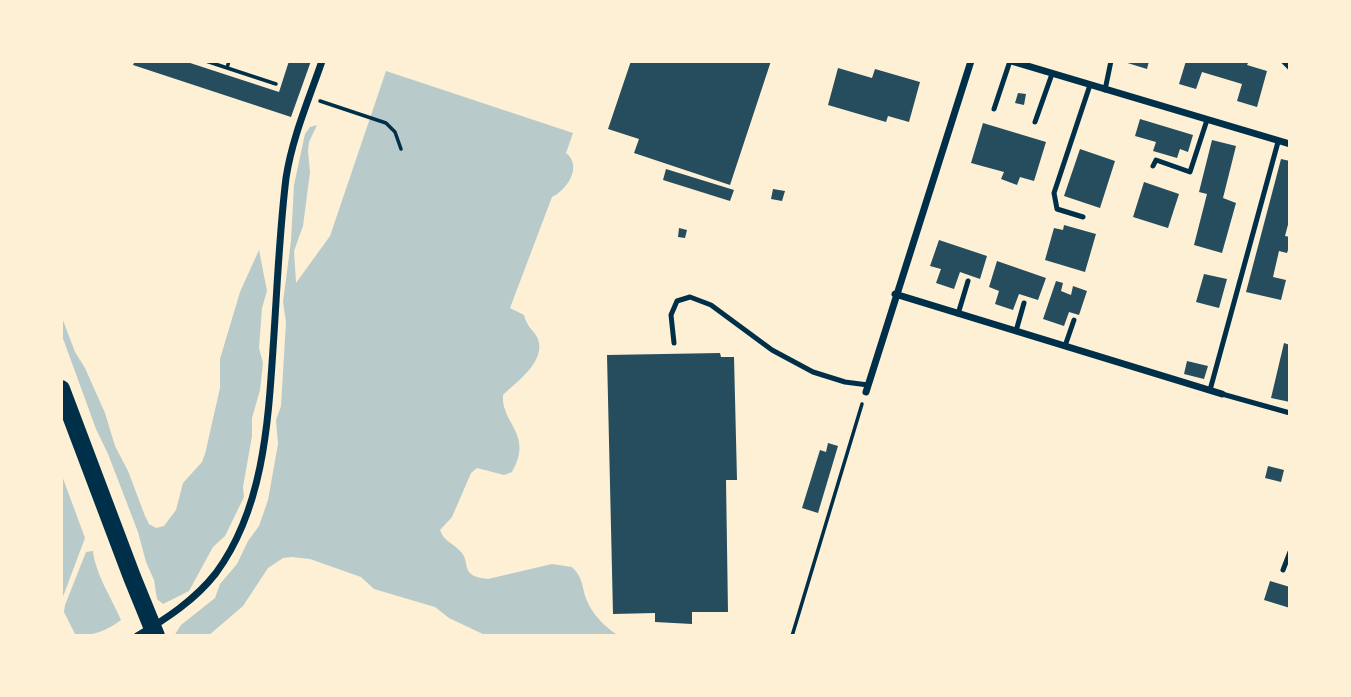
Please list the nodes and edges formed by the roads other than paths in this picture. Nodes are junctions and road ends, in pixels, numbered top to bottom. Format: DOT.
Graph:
graph roads {
  1 [pos="323,61"];
  2 [pos="971,61"];
  3 [pos="1010,61"];
  4 [pos="1111,61"];
  5 [pos="1283,61"];
  6 [pos="1290,68"];
  7 [pos="1052,74"];
  8 [pos="1090,85"];
  9 [pos="1105,90"];
  10 [pos="994,108"];
  11 [pos="1207,120"];
  12 [pos="1035,122"];
  13 [pos="1278,142"];
  14 [pos="1290,145"];
  15 [pos="1153,166"];
  16 [pos="1083,217"];
  17 [pos="968,281"];
  18 [pos="895,295"];
  19 [pos="1024,303"];
  20 [pos="958,314"];
  21 [pos="1073,320"];
  22 [pos="1016,331"];
  23 [pos="674,343"];
  24 [pos="1065,346"];
  25 [pos="867,388"];
  26 [pos="61,389"];
  27 [pos="1210,390"];
  28 [pos="1222,394"];
  29 [pos="1290,413"];
  30 [pos="1290,552"];
  31 [pos="1283,570"];
  32 [pos="137,636"];
  33 [pos="156,636"];
  1 -- 32 [label="street"];
  2 -- 18 [label="street"];
  3 -- 7 [label="street"];
  3 -- 10 [label="lane"];
  4 -- 9 [label="lane"];
  5 -- 6 [label="lane"];
  7 -- 8 [label="street"];
  7 -- 12 [label="lane"];
  8 -- 9 [label="street"];
  8 -- 16 [label="lane"];
  9 -- 11 [label="street"];
  11 -- 13 [label="street"];
  11 -- 15 [label="lane"];
  13 -- 14 [label="street"];
  13 -- 27 [label="lane"];
  17 -- 20 [label="lane"];
  18 -- 20 [label="street"];
  18 -- 25 [label="street"];
  19 -- 22 [label="lane"];
  20 -- 22 [label="street"];
  21 -- 24 [label="lane"];
  22 -- 24 [label="street"];
  23 -- 25 [label="lane"];
  24 -- 27 [label="street"];
  26 -- 33 [label="highway"];
  27 -- 28 [label="street"];
  28 -- 29 [label="lane"];
  30 -- 31 [label="lane"];
}
